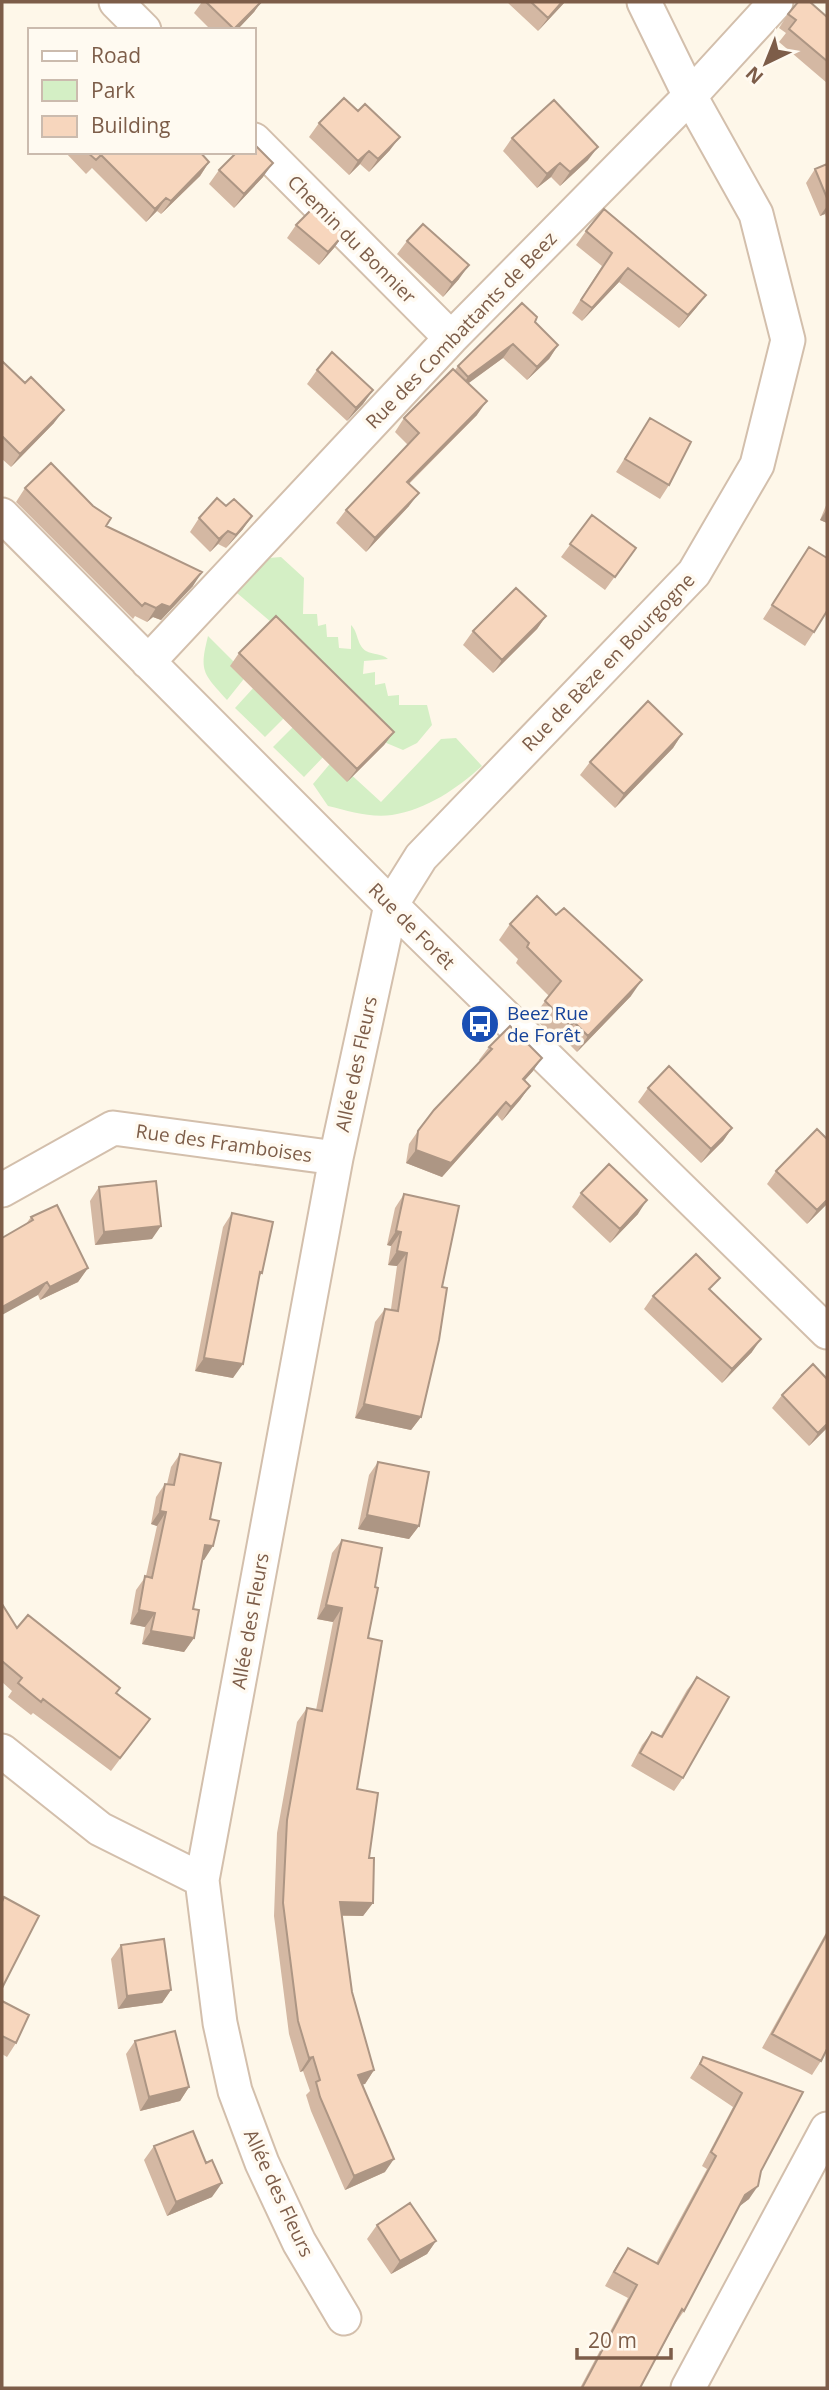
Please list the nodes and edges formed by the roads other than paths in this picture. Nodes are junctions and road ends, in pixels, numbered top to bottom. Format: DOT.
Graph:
graph roads {
  1 [pos="116,2"];
  2 [pos="644,2"];
  3 [pos="776,2"];
  4 [pos="142,28"];
  5 [pos="690,96"];
  6 [pos="256,142"];
  7 [pos="451,338"];
  8 [pos="2,515"];
  9 [pos="148,662"];
  10 [pos="391,905"];
  11 [pos="336,1158"];
  12 [pos="2,1190"];
  13 [pos="822,1316"];
  14 [pos="6,1766"];
  15 [pos="202,1880"];
  16 [pos="827,2129"];
  17 [pos="344,2318"];
  18 [pos="688,2388"];
  1 -- 4 [label="street"];
  2 -- 5 [label="street, Rue de Bèze en Bourgogne"];
  3 -- 5 [label="street, Rue des Combattants de Beez"];
  5 -- 7 [label="street, Rue des Combattants de Beez"];
  5 -- 10 [label="street, Rue de Bèze en Bourgogne"];
  6 -- 7 [label="street, Chemin du Bonnier"];
  7 -- 9 [label="street, Rue des Combattants de Beez"];
  8 -- 9 [label="street, Rue de Forêt"];
  9 -- 10 [label="street, Rue de Forêt"];
  10 -- 11 [label="street, Allée des Fleurs"];
  10 -- 13 [label="street, Rue de Forêt"];
  11 -- 12 [label="street, Rue des Framboises"];
  11 -- 15 [label="street, Allée des Fleurs"];
  14 -- 15 [label="street"];
  15 -- 17 [label="street, Allée des Fleurs"];
  16 -- 18 [label="street"];
}
